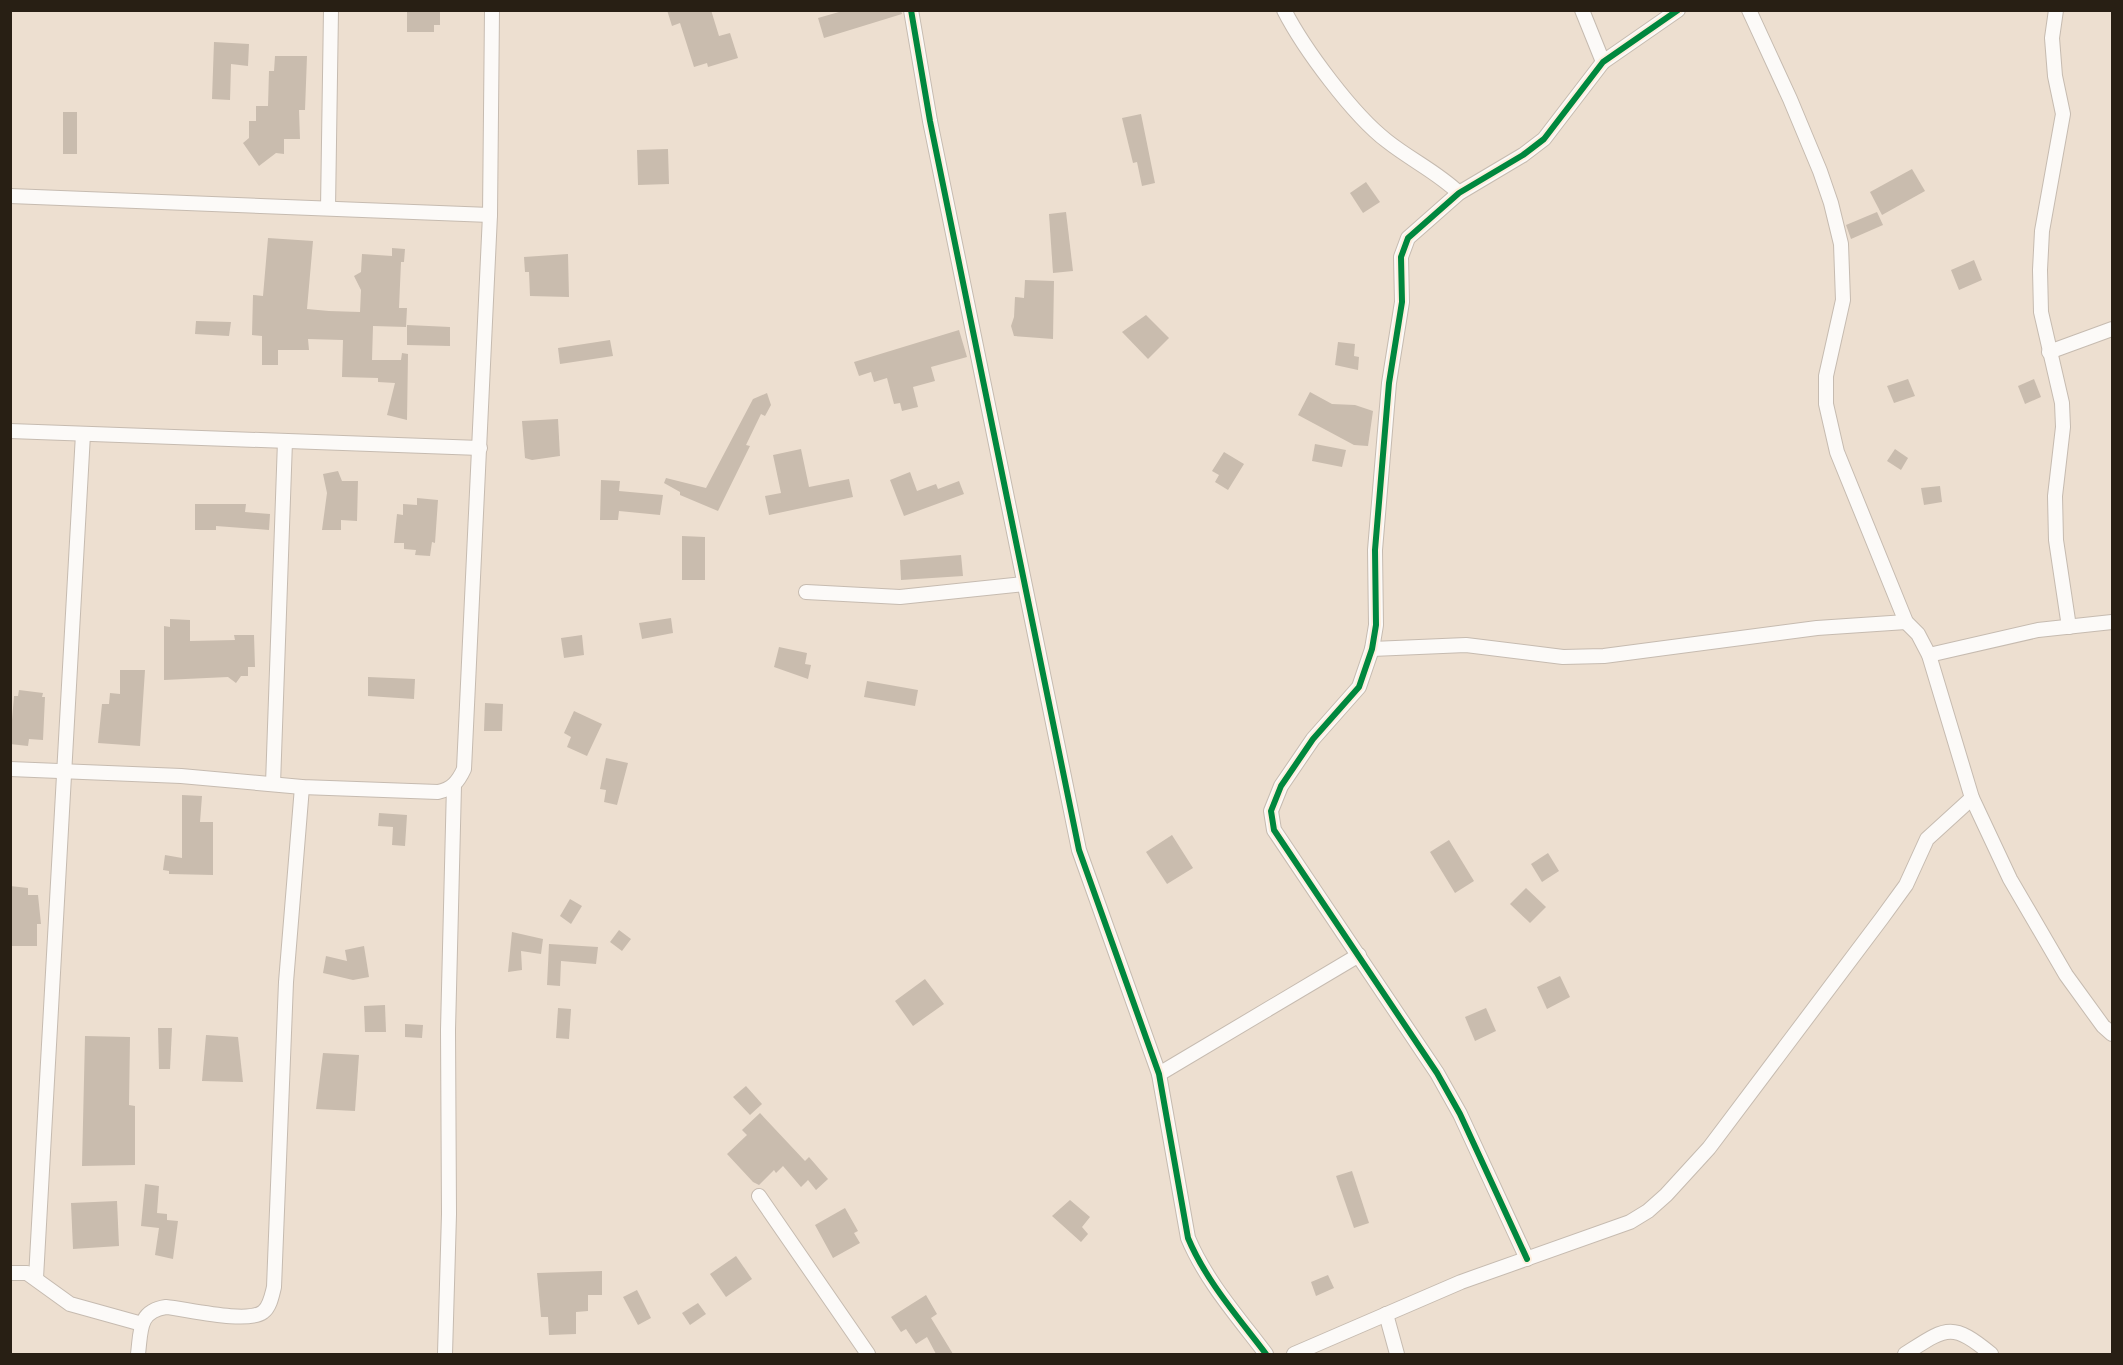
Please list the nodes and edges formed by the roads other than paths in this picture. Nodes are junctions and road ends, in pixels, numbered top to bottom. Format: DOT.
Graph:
graph roads {
  1 [pos="329,10"];
  2 [pos="492,10"];
  3 [pos="911,10"];
  4 [pos="1284,10"];
  5 [pos="1582,10"];
  6 [pos="1678,10"];
  7 [pos="1749,10"];
  8 [pos="2056,10"];
  9 [pos="1603,62"];
  10 [pos="1459,193"];
  11 [pos="10,196"];
  12 [pos="325,207"];
  13 [pos="490,215"];
  14 [pos="2112,329"];
  15 [pos="2049,352"];
  16 [pos="10,431"];
  17 [pos="83,434"];
  18 [pos="285,441"];
  19 [pos="480,448"];
  20 [pos="1024,584"];
  21 [pos="806,592"];
  22 [pos="1906,622"];
  23 [pos="2112,622"];
  24 [pos="2069,627"];
  25 [pos="1372,649"];
  26 [pos="1929,655"];
  27 [pos="10,769"];
  28 [pos="66,773"];
  29 [pos="273,784"];
  30 [pos="454,784"];
  31 [pos="302,787"];
  32 [pos="1972,798"];
  33 [pos="1359,955"];
  34 [pos="2112,1034"];
  35 [pos="1159,1074"];
  36 [pos="759,1196"];
  37 [pos="1527,1258"];
  38 [pos="10,1273"];
  39 [pos="36,1278"];
  40 [pos="1386,1314"];
  41 [pos="142,1324"];
  42 [pos="138,1354"];
  43 [pos="445,1354"];
  44 [pos="868,1354"];
  45 [pos="1266,1354"];
  46 [pos="1294,1354"];
  47 [pos="1397,1354"];
  48 [pos="1905,1354"];
  49 [pos="1991,1354"];
  1 -- 12 [label="street"];
  2 -- 13 [label="street"];
  3 -- 20 [label="street"];
  4 -- 10 [label="street"];
  5 -- 9 [label="street"];
  6 -- 9 [label="street"];
  7 -- 22 [label="street"];
  8 -- 15 [label="street"];
  9 -- 10 [label="street"];
  10 -- 25 [label="street"];
  11 -- 12 [label="street"];
  12 -- 13 [label="street"];
  13 -- 19 [label="street"];
  14 -- 15 [label="street"];
  15 -- 24 [label="street"];
  16 -- 17 [label="street"];
  17 -- 18 [label="street"];
  17 -- 28 [label="street"];
  18 -- 19 [label="street"];
  18 -- 29 [label="street"];
  19 -- 30 [label="street"];
  20 -- 21 [label="street"];
  20 -- 35 [label="street"];
  22 -- 25 [label="street"];
  22 -- 26 [label="street"];
  23 -- 24 [label="street"];
  24 -- 26 [label="street"];
  25 -- 33 [label="street"];
  26 -- 32 [label="street"];
  27 -- 28 [label="street"];
  28 -- 29 [label="street"];
  28 -- 39 [label="street"];
  29 -- 31 [label="street"];
  30 -- 31 [label="street"];
  30 -- 43 [label="street"];
  31 -- 41 [label="street"];
  32 -- 34 [label="street"];
  32 -- 37 [label="street"];
  33 -- 35 [label="street"];
  33 -- 37 [label="street"];
  35 -- 45 [label="street"];
  36 -- 44 [label="street"];
  37 -- 40 [label="street"];
  38 -- 39 [label="street"];
  39 -- 41 [label="street"];
  40 -- 46 [label="street"];
  40 -- 47 [label="street"];
  41 -- 42 [label="street"];
  48 -- 49 [label="street"];
}
